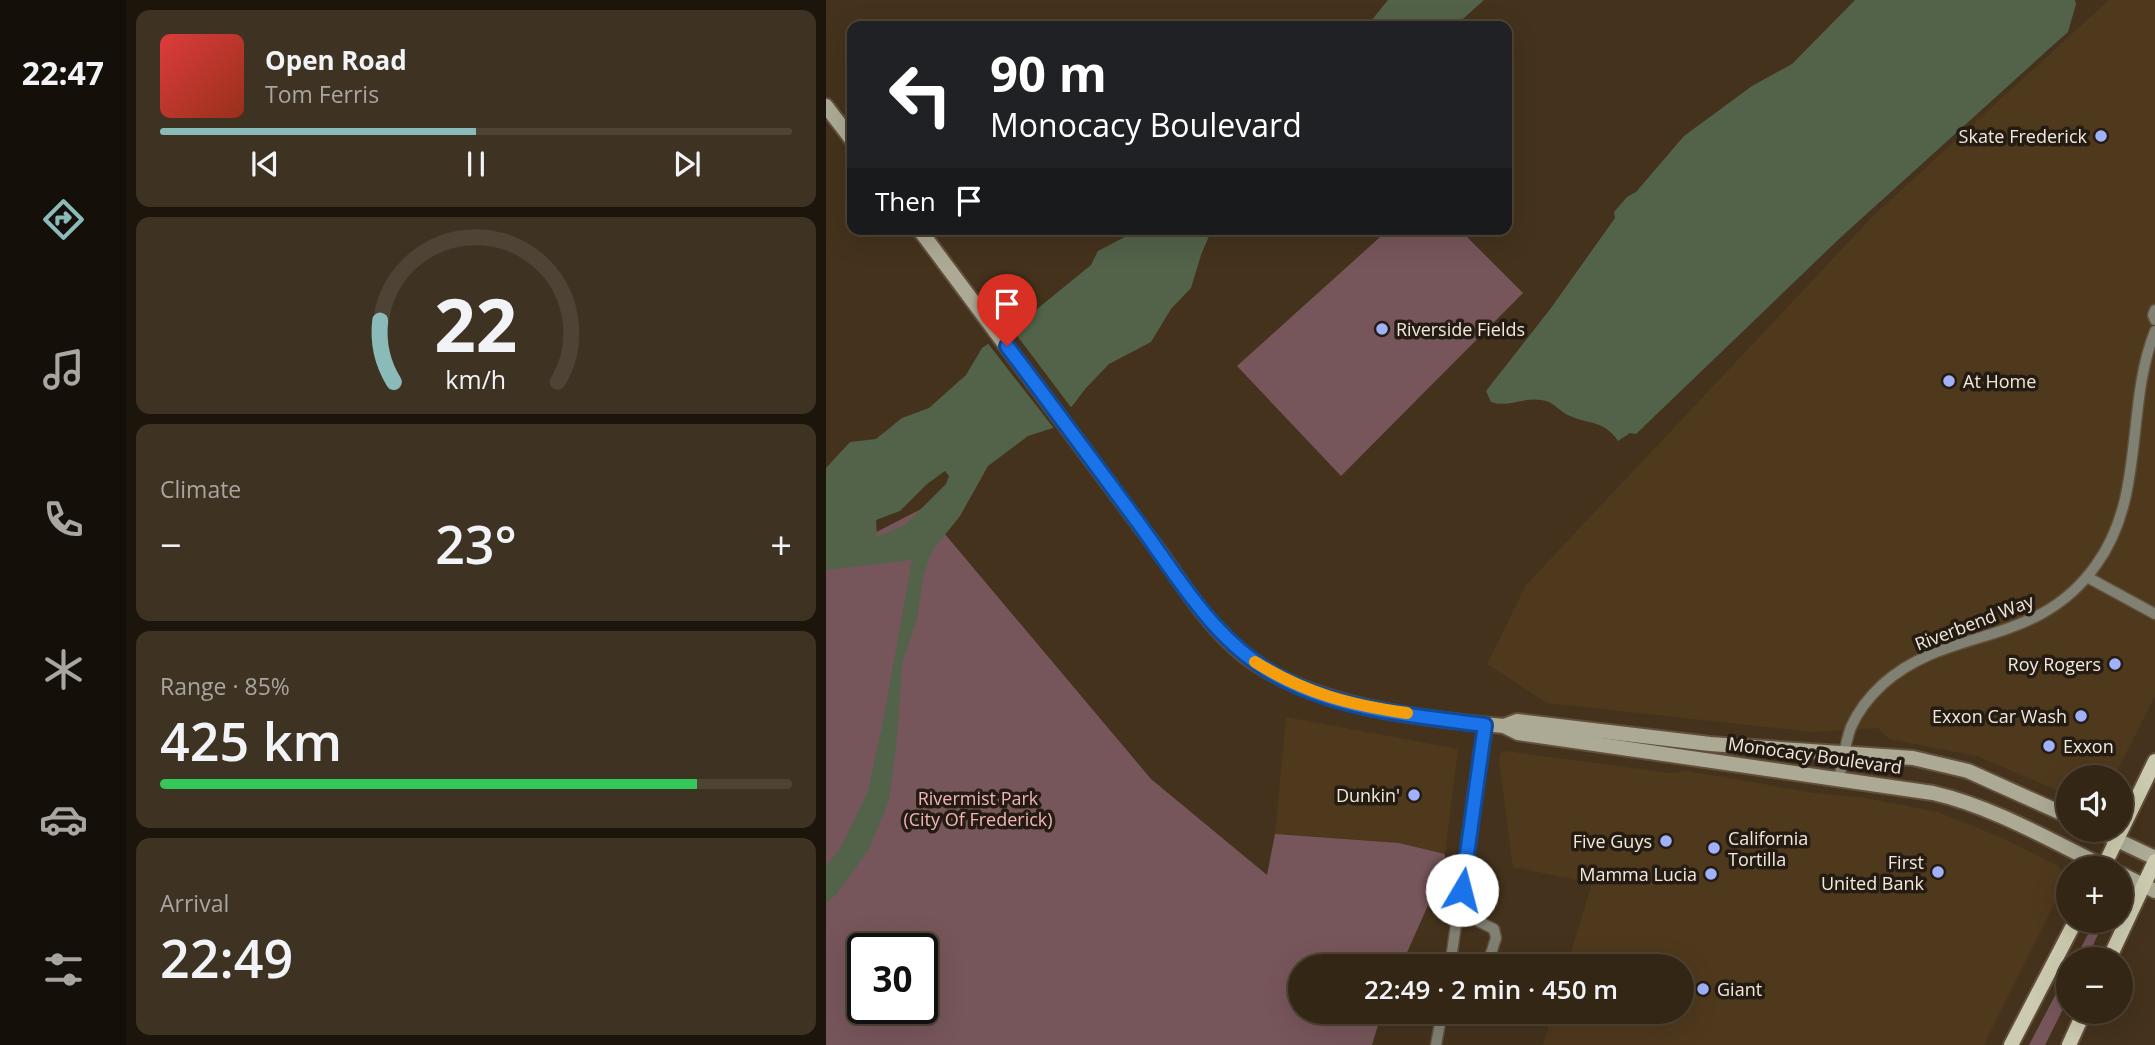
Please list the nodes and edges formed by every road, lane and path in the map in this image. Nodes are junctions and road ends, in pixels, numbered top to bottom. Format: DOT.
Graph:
graph roads {
  1 [pos="826,106"];
  2 [pos="847,133"];
  3 [pos="923,235"];
  4 [pos="2155,310"];
  5 [pos="2155,320"];
  6 [pos="2155,331"];
  7 [pos="2087,577"];
  8 [pos="2155,614"];
  9 [pos="1485,725"];
  10 [pos="1504,726"];
  11 [pos="1845,753"];
  12 [pos="2155,761"];
  13 [pos="1839,778"];
  14 [pos="2133,806"];
  15 [pos="2056,810"];
  16 [pos="2123,842"];
  17 [pos="2081,856"];
  18 [pos="2155,859"];
  19 [pos="2133,880"];
  20 [pos="2149,888"];
  21 [pos="1459,912"];
  22 [pos="2069,933"];
  23 [pos="2116,947"];
  24 [pos="1452,954"];
  25 [pos="1491,954"];
  26 [pos="1440,1024"];
  27 [pos="2079,1024"];
  28 [pos="1436,1045"];
  29 [pos="2011,1045"];
  30 [pos="2069,1045"];
  1 -- 2 [label="main road"];
  3 -- 9 [label="main road, Monocacy Boulevard"];
  4 -- 5 [label="street"];
  6 -- 7 [label="street, Riverbend Way"];
  7 -- 8 [label="street"];
  7 -- 11 [label="street, Riverbend Way"];
  9 -- 10 [label="main road, Monocacy Boulevard"];
  9 -- 21 [label="street"];
  10 -- 11 [label="main road, Monocacy Boulevard"];
  10 -- 13 [label="main road, Monocacy Boulevard"];
  11 -- 13 [label="street, Riverbend Way"];
  11 -- 15 [label="main road, Monocacy Boulevard"];
  12 -- 14 [label="main road"];
  13 -- 17 [label="main road, Monocacy Boulevard"];
  16 -- 18 [label="main road"];
  18 -- 20 [label="main road"];
  19 -- 20 [label="main road"];
  20 -- 23 [label="main road"];
  21 -- 24 [label="street"];
  21 -- 25 [label="street"];
  22 -- 29 [label="main road"];
  26 -- 28 [label="street"];
  27 -- 30 [label="main road"];
}
